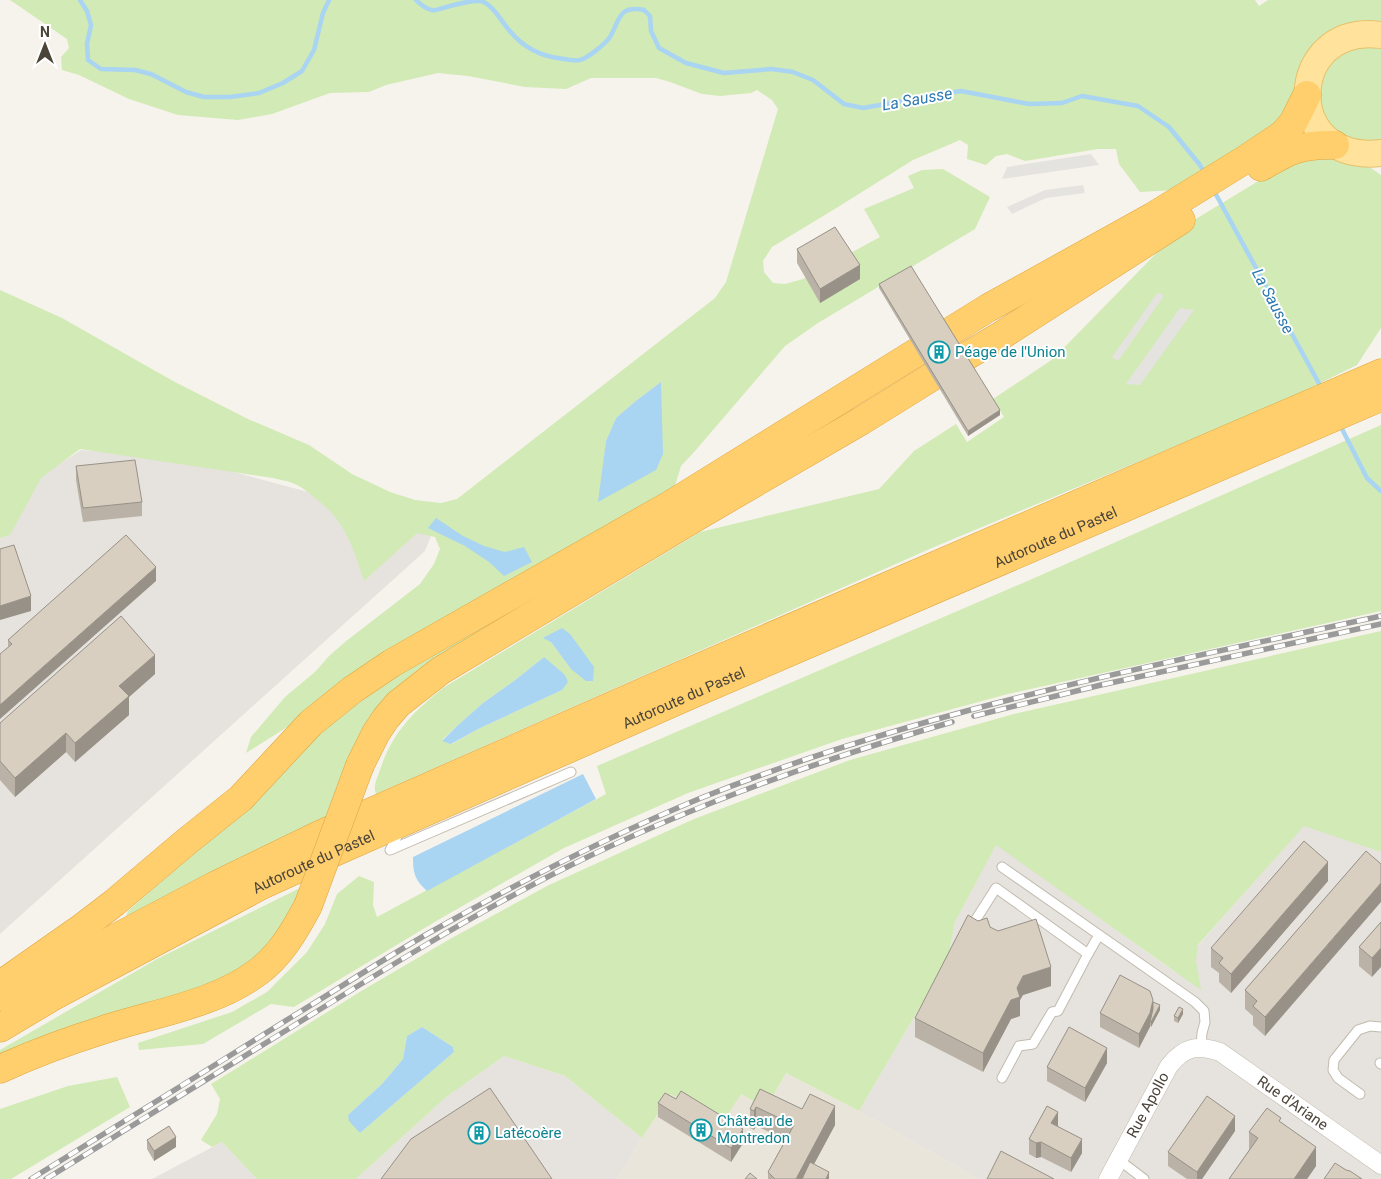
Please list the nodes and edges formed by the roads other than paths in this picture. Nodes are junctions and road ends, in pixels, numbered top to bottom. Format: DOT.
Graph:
graph roads {
  1 [pos="1381,35"];
  2 [pos="1307,95"];
  3 [pos="1335,145"];
  4 [pos="1377,157"];
  5 [pos="1250,165"];
  6 [pos="1180,210"];
  7 [pos="1381,373"];
  8 [pos="1381,396"];
  9 [pos="1353,397"];
  10 [pos="1308,416"];
  11 [pos="571,772"];
  12 [pos="405,822"];
  13 [pos="1002,867"];
  14 [pos="973,924"];
  15 [pos="1099,935"];
  16 [pos="1088,954"];
  17 [pos="0,985"];
  18 [pos="0,1004"];
  19 [pos="1381,1027"];
  20 [pos="0,1028"];
  21 [pos="1201,1047"];
  22 [pos="0,1069"];
  23 [pos="1002,1078"];
  24 [pos="1360,1094"];
  25 [pos="1119,1160"];
  26 [pos="1381,1165"];
  27 [pos="1108,1179"];
  28 [pos="1144,1179"];
  1 -- 2 [label="main road"];
  2 -- 3 [label="main road"];
  2 -- 5 [label="highway"];
  3 -- 4 [label="main road"];
  3 -- 5 [label="highway"];
  5 -- 6 [label="highway"];
  6 -- 17 [label="highway"];
  6 -- 22 [label="highway, bridge"];
  7 -- 9 [label="highway, Autoroute du Pastel"];
  8 -- 9 [label="highway, Autoroute du Pastel"];
  9 -- 10 [label="highway, Autoroute du Pastel"];
  10 -- 12 [label="highway, Autoroute du Pastel"];
  10 -- 18 [label="highway, Autoroute du Pastel"];
  11 -- 12 [label="lane"];
  12 -- 20 [label="highway, Autoroute du Pastel"];
  13 -- 15 [label="lane"];
  14 -- 16 [label="lane"];
  15 -- 16 [label="lane"];
  15 -- 21 [label="lane"];
  16 -- 23 [label="lane"];
  19 -- 24 [label="lane"];
  21 -- 25 [label="street, Rue Apollo"];
  21 -- 26 [label="street, Rue d'Ariane"];
  25 -- 27 [label="street, Rue Apollo"];
  25 -- 28 [label="lane"];
}
